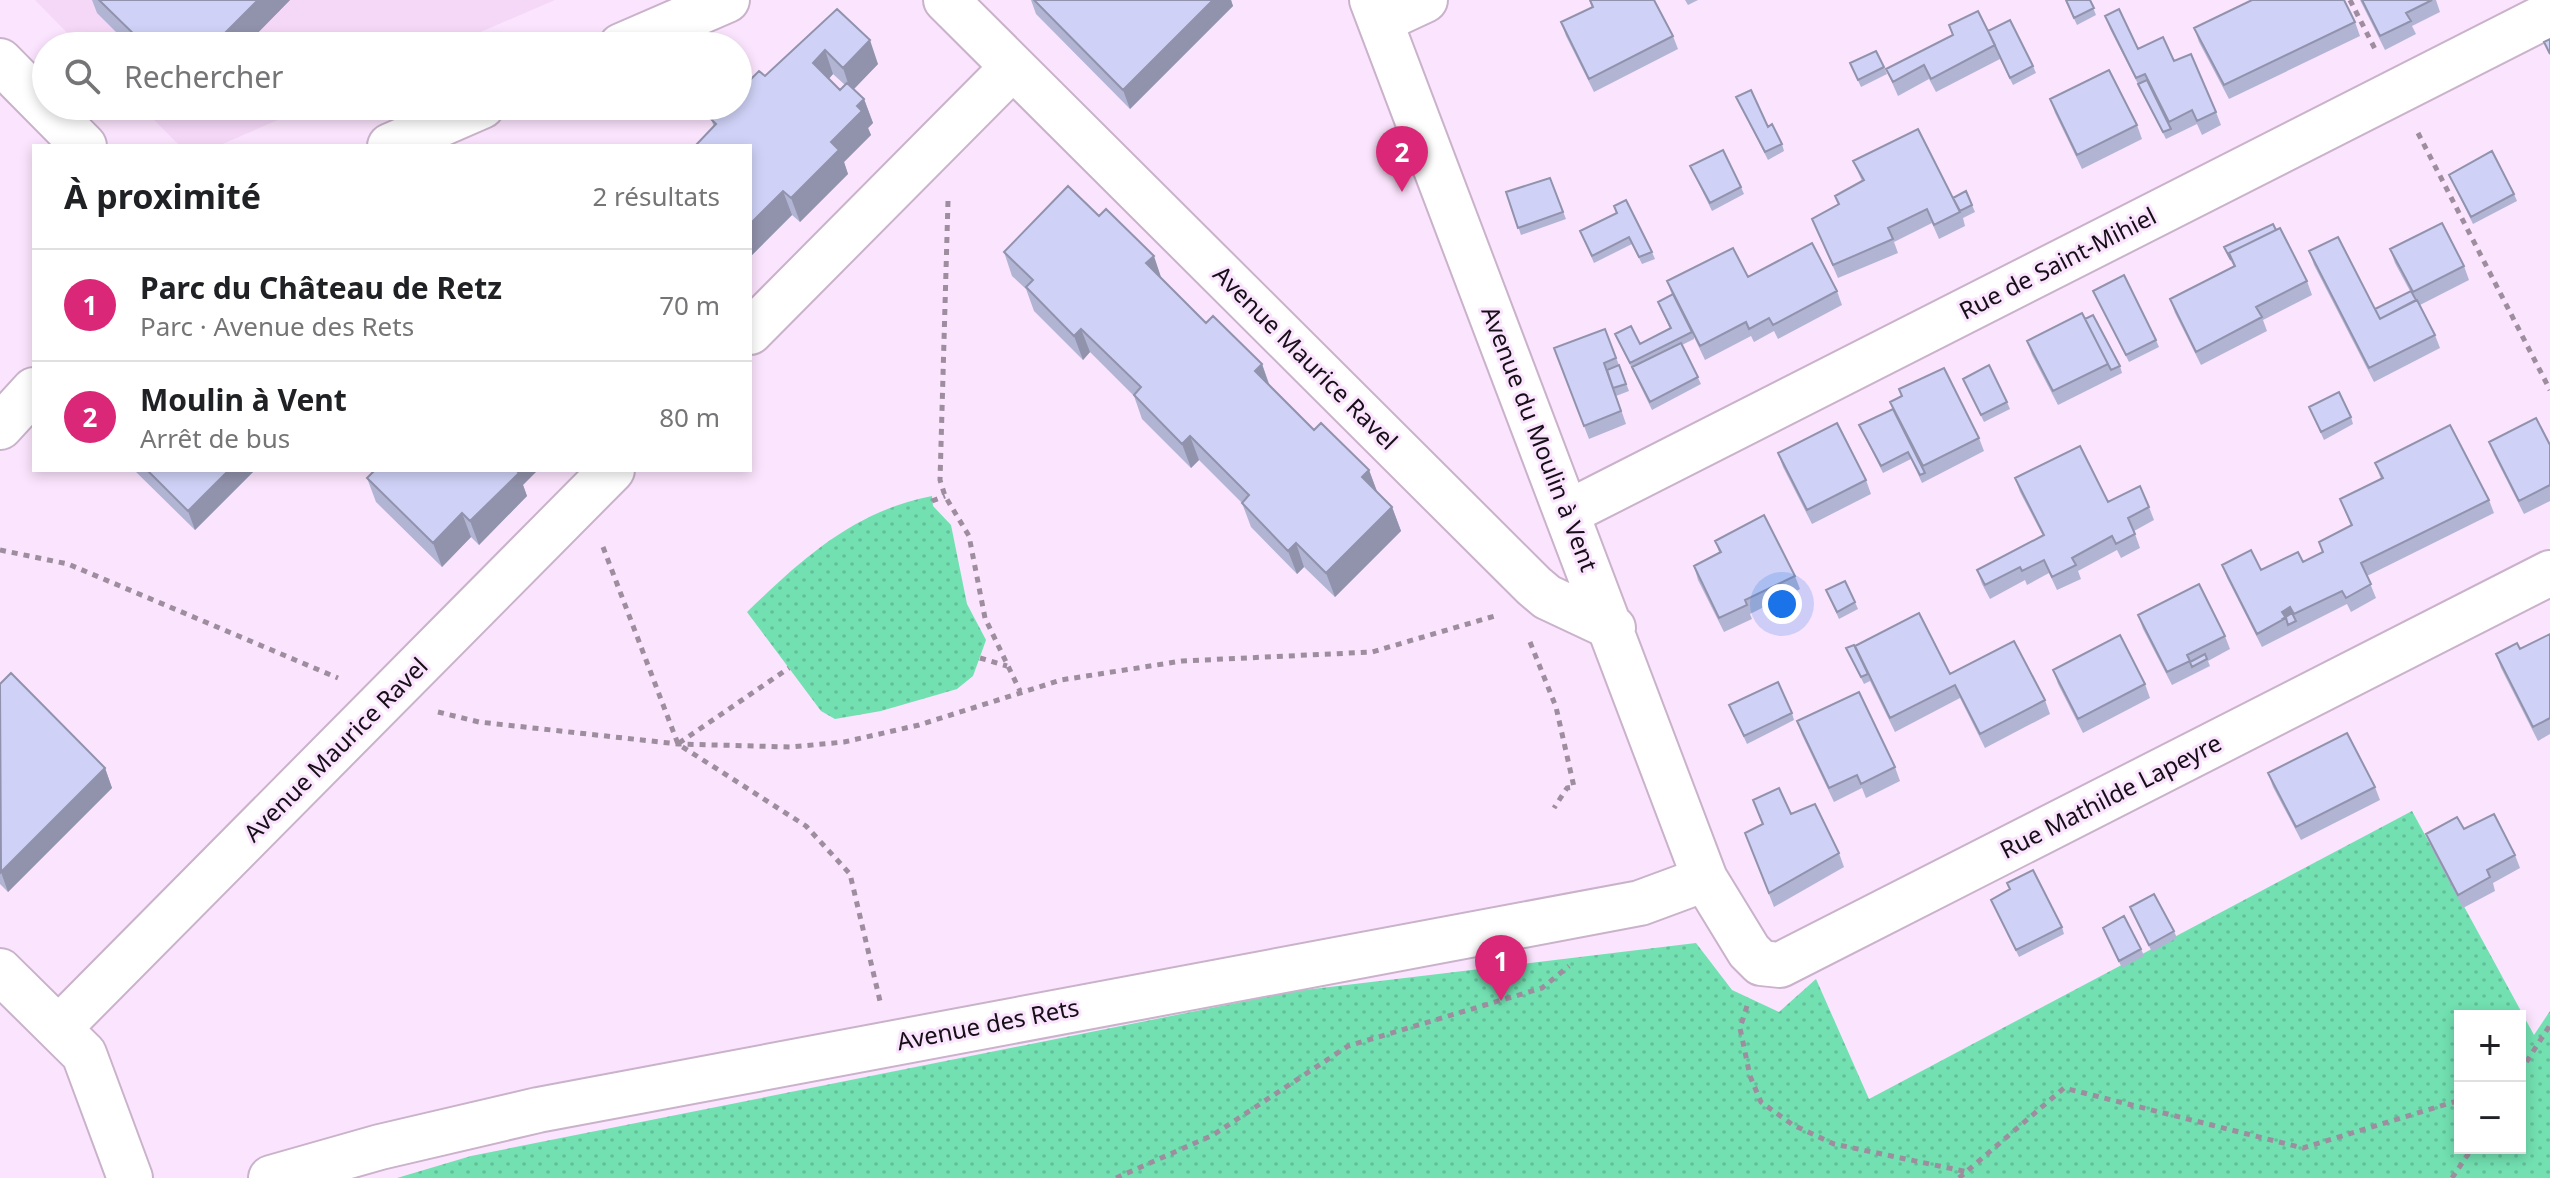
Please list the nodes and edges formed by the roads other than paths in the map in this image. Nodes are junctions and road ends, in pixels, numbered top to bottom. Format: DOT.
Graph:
graph roads {
  1 [pos="727,0"];
  2 [pos="946,0"];
  3 [pos="1425,0"];
  4 [pos="1376,10"];
  5 [pos="2550,14"];
  6 [pos="653,32"];
  7 [pos="0,61"];
  8 [pos="1013,67"];
  9 [pos="32,93"];
  10 [pos="58,120"];
  11 [pos="450,120"];
  12 [pos="82,144"];
  13 [pos="395,144"];
  14 [pos="752,330"];
  15 [pos="32,392"];
  16 [pos="0,427"];
  17 [pos="598,484"];
  18 [pos="1567,513"];
  19 [pos="2550,573"];
  20 [pos="1613,628"];
  21 [pos="1705,879"];
  22 [pos="0,971"];
  23 [pos="59,1028"];
  24 [pos="130,1178"];
  25 [pos="271,1178"];
  1 -- 6 [label="street"];
  2 -- 8 [label="street, Avenue Maurice Ravel"];
  3 -- 4 [label="street"];
  4 -- 18 [label="street, Avenue du Moulin à Vent"];
  5 -- 18 [label="street, Rue de Saint-Mihiel"];
  7 -- 9 [label="street"];
  8 -- 14 [label="street"];
  8 -- 20 [label="street, Avenue Maurice Ravel"];
  10 -- 12 [label="street"];
  11 -- 13 [label="street"];
  15 -- 16 [label="street"];
  17 -- 23 [label="street, Avenue Maurice Ravel"];
  18 -- 20 [label="street, Avenue du Moulin à Vent"];
  19 -- 21 [label="street, Rue Mathilde Lapeyre"];
  20 -- 21 [label="street, Avenue du Moulin à Vent"];
  21 -- 25 [label="street, Avenue des Rets"];
  22 -- 23 [label="street"];
  23 -- 24 [label="street"];
}
